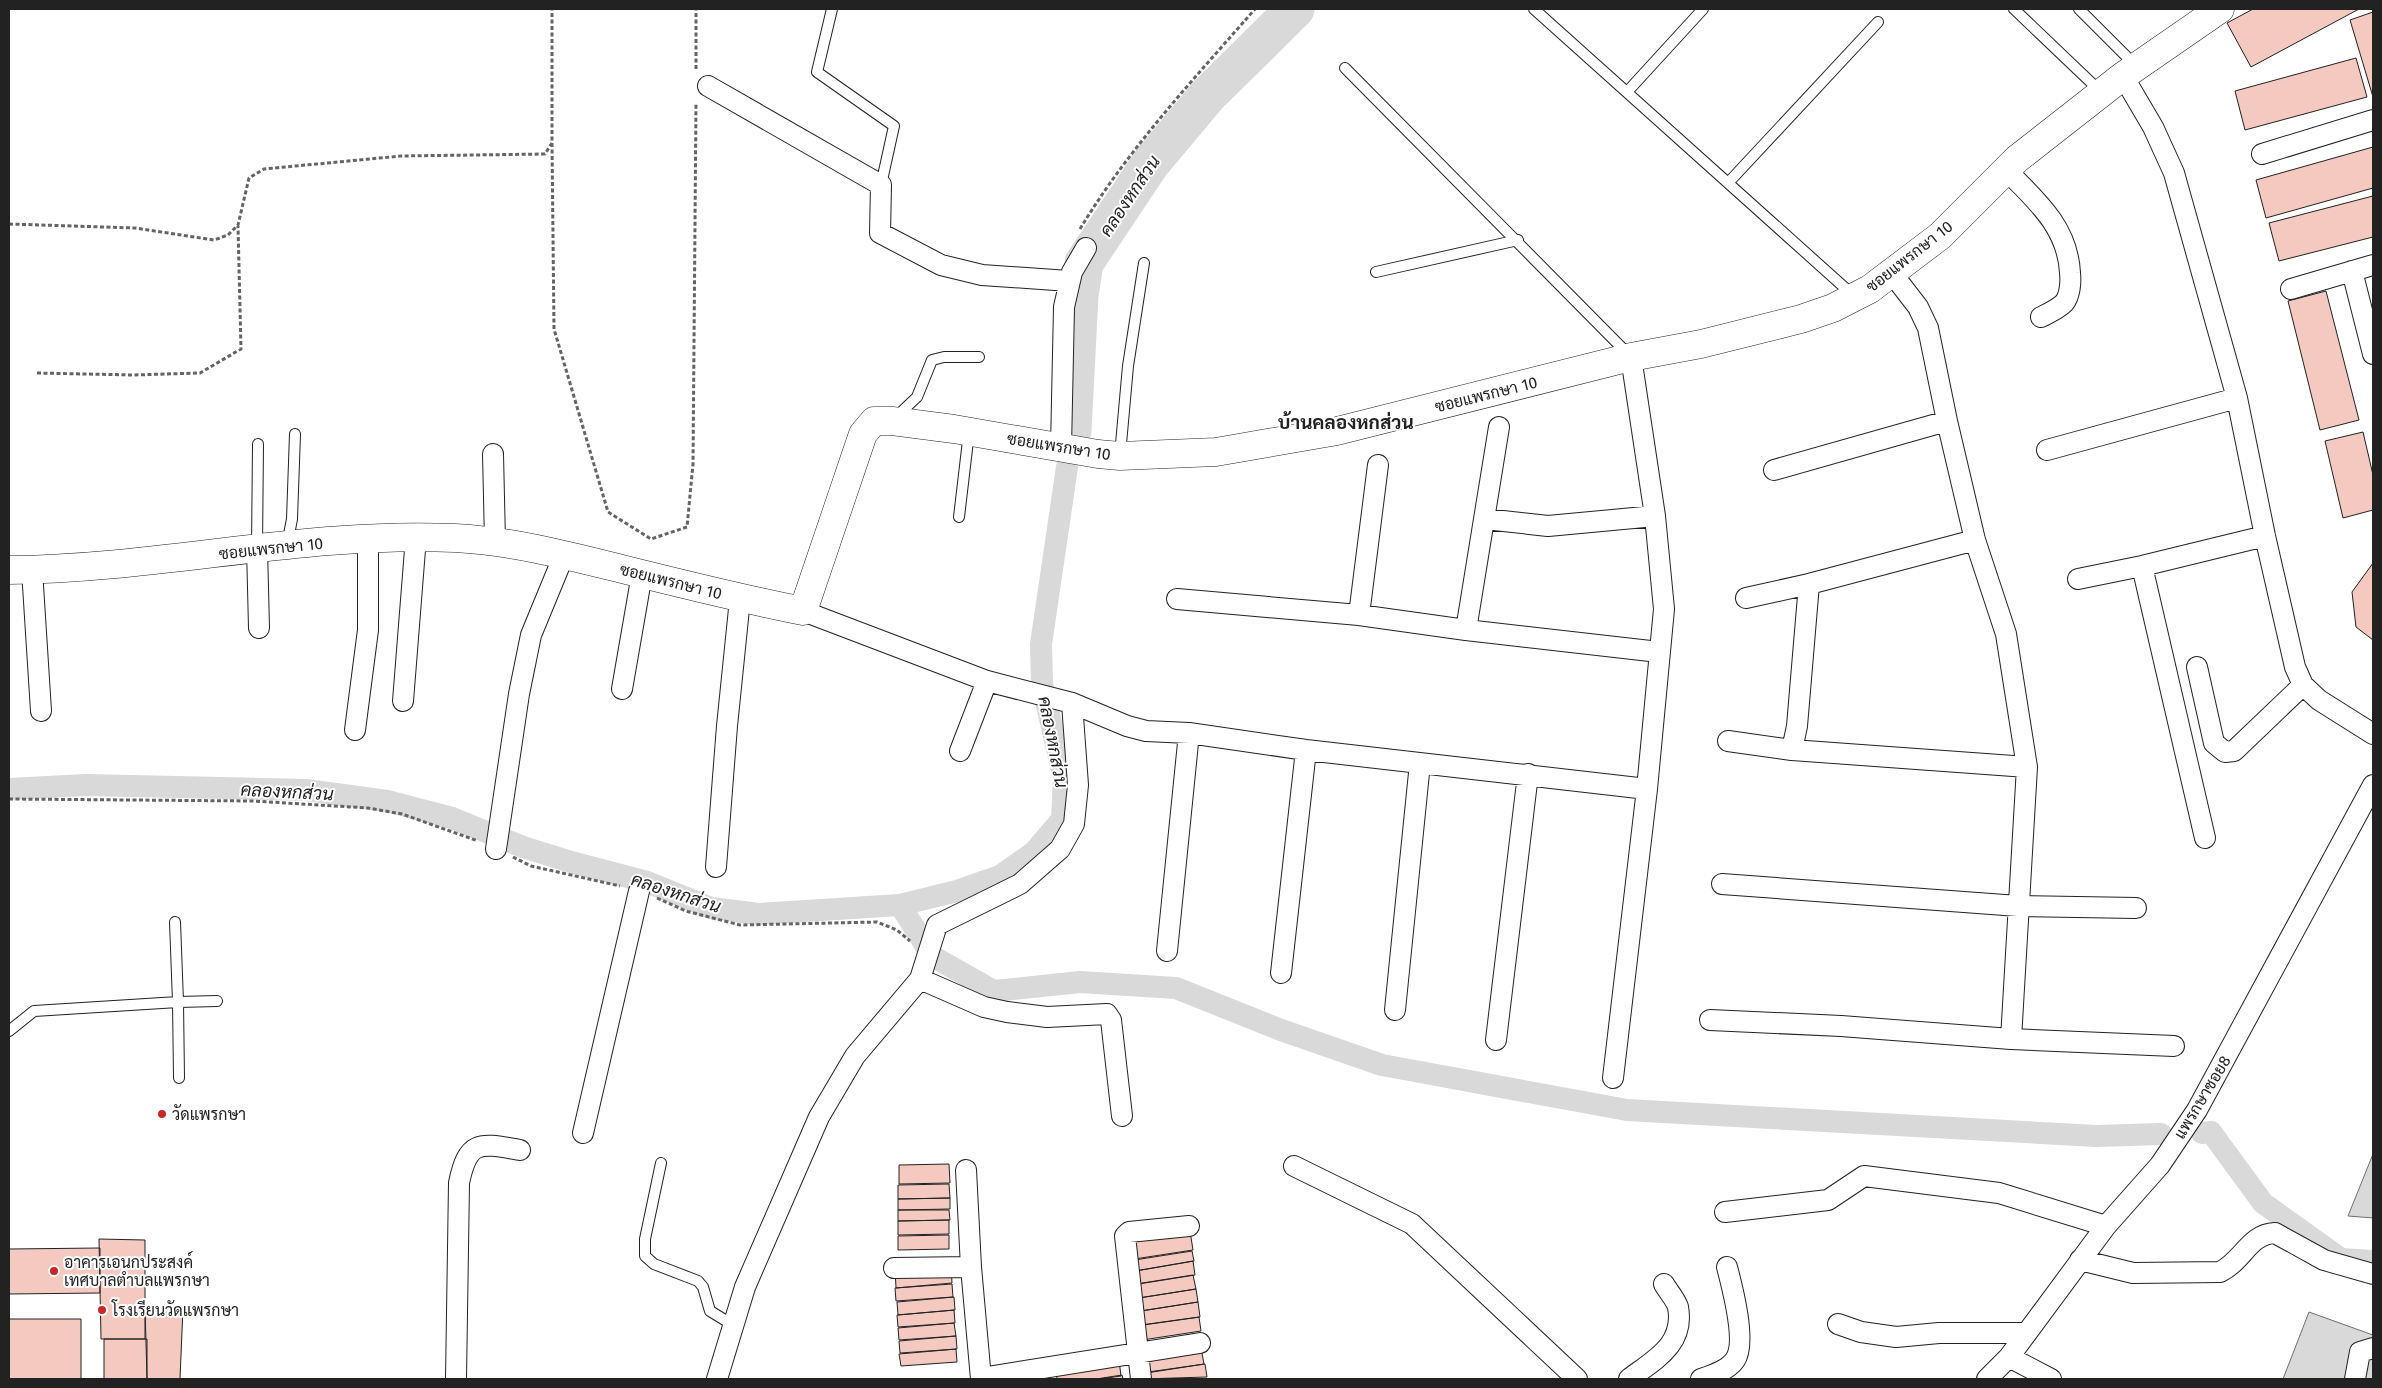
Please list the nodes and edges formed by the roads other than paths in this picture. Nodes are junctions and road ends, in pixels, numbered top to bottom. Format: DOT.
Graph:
graph roads {
  1 [pos="832,9"];
  2 [pos="1534,9"];
  3 [pos="1703,9"];
  4 [pos="2014,9"];
  5 [pos="2079,9"];
  6 [pos="2220,9"];
  7 [pos="1878,22"];
  8 [pos="1345,68"];
  9 [pos="2130,71"];
  10 [pos="700,86"];
  11 [pos="1627,92"];
  12 [pos="2102,92"];
  13 [pos="2373,120"];
  14 [pos="2262,154"];
  15 [pos="2007,171"];
  16 [pos="1728,183"];
  17 [pos="881,185"];
  18 [pos="1518,240"];
  19 [pos="1081,242"];
  20 [pos="1144,262"];
  21 [pos="2373,265"];
  22 [pos="2352,271"];
  23 [pos="1376,272"];
  24 [pos="1891,272"];
  25 [pos="1069,281"];
  26 [pos="2291,289"];
  27 [pos="1855,297"];
  28 [pos="2041,317"];
  29 [pos="2373,354"];
  30 [pos="1631,356"];
  31 [pos="979,357"];
  32 [pos="2238,398"];
  33 [pos="892,421"];
  34 [pos="1947,421"];
  35 [pos="1499,427"];
  36 [pos="969,431"];
  37 [pos="294,434"];
  38 [pos="258,444"];
  39 [pos="1061,447"];
  40 [pos="2047,450"];
  41 [pos="493,454"];
  42 [pos="1120,456"];
  43 [pos="1378,465"];
  44 [pos="1774,470"];
  45 [pos="1655,516"];
  46 [pos="959,517"];
  47 [pos="1486,520"];
  48 [pos="2265,536"];
  49 [pos="416,537"];
  50 [pos="368,539"];
  51 [pos="1975,540"];
  52 [pos="495,541"];
  53 [pos="286,546"];
  54 [pos="257,548"];
  55 [pos="564,555"];
  56 [pos="2142,566"];
  57 [pos="20,570"];
  58 [pos="642,574"];
  59 [pos="2078,578"];
  60 [pos="1809,584"];
  61 [pos="1746,598"];
  62 [pos="740,599"];
  63 [pos="1177,599"];
  64 [pos="802,611"];
  65 [pos="1359,615"];
  66 [pos="259,628"];
  67 [pos="1466,630"];
  68 [pos="1659,652"];
  69 [pos="2197,667"];
  70 [pos="987,681"];
  71 [pos="2302,685"];
  72 [pos="622,690"];
  73 [pos="403,701"];
  74 [pos="1066,701"];
  75 [pos="41,711"];
  76 [pos="356,730"];
  77 [pos="1189,733"];
  78 [pos="2373,734"];
  79 [pos="1728,741"];
  80 [pos="1306,750"];
  81 [pos="1792,750"];
  82 [pos="960,751"];
  83 [pos="1420,763"];
  84 [pos="2026,767"];
  85 [pos="1528,774"];
  86 [pos="2373,785"];
  87 [pos="1647,789"];
  88 [pos="2205,838"];
  89 [pos="496,849"];
  90 [pos="716,867"];
  91 [pos="1722,884"];
  92 [pos="639,891"];
  93 [pos="2018,906"];
  94 [pos="2136,908"];
  95 [pos="175,922"];
  96 [pos="1167,951"];
  97 [pos="923,971"];
  98 [pos="1281,973"];
  99 [pos="217,1001"];
  100 [pos="178,1002"];
  101 [pos="1395,1010"];
  102 [pos="1710,1020"];
  103 [pos="9,1031"];
  104 [pos="2011,1039"];
  105 [pos="1496,1040"];
  106 [pos="2174,1046"];
  107 [pos="179,1078"];
  108 [pos="1613,1078"];
  109 [pos="1122,1116"];
  110 [pos="584,1134"];
  111 [pos="520,1150"];
  112 [pos="661,1163"];
  113 [pos="1294,1166"];
  114 [pos="966,1170"];
  115 [pos="1725,1212"];
  116 [pos="1189,1226"];
  117 [pos="2106,1226"];
  118 [pos="2080,1260"];
  119 [pos="971,1267"];
  120 [pos="1727,1267"];
  121 [pos="894,1268"];
  122 [pos="2373,1274"];
  123 [pos="1664,1284"];
  124 [pos="729,1324"];
  125 [pos="1838,1324"];
  126 [pos="2027,1333"];
  127 [pos="1200,1343"];
  128 [pos="2373,1348"];
  129 [pos="1138,1353"];
  130 [pos="2009,1357"];
  131 [pos="1567,1376"];
  132 [pos="456,1379"];
  133 [pos="717,1379"];
  134 [pos="981,1379"];
  135 [pos="1142,1379"];
  136 [pos="1629,1379"];
  137 [pos="1702,1379"];
  138 [pos="1986,1379"];
  139 [pos="2051,1379"];
  140 [pos="2355,1379"];
  1 -- 17 [label="lane"];
  2 -- 11 [label="lane"];
  3 -- 11 [label="lane"];
  4 -- 12 [label="lane"];
  5 -- 9 [label="lane"];
  6 -- 9 [label="street, ซอยแพรกษา 10"];
  7 -- 16 [label="lane"];
  8 -- 18 [label="lane"];
  9 -- 12 [label="street, ซอยแพรกษา 10"];
  9 -- 32 [label="street"];
  10 -- 17 [label="street"];
  11 -- 16 [label="lane"];
  12 -- 15 [label="street, ซอยแพรกษา 10"];
  13 -- 14 [label="street"];
  15 -- 24 [label="street, ซอยแพรกษา 10"];
  15 -- 28 [label="street"];
  16 -- 27 [label="lane"];
  17 -- 25 [label="street"];
  18 -- 23 [label="lane"];
  18 -- 30 [label="lane"];
  19 -- 25 [label="street"];
  20 -- 42 [label="lane"];
  21 -- 22 [label="street"];
  22 -- 26 [label="street"];
  22 -- 29 [label="street"];
  24 -- 27 [label="street, ซอยแพรกษา 10"];
  24 -- 34 [label="street"];
  25 -- 39 [label="street"];
  27 -- 30 [label="street, ซอยแพรกษา 10"];
  30 -- 42 [label="street, ซอยแพรกษา 10"];
  30 -- 45 [label="street"];
  31 -- 33 [label="lane"];
  32 -- 40 [label="street"];
  32 -- 48 [label="street"];
  33 -- 36 [label="street, ซอยแพรกษา 10"];
  33 -- 64 [label="street, ซอยแพรกษา 10"];
  34 -- 44 [label="street"];
  34 -- 51 [label="street"];
  35 -- 47 [label="street"];
  36 -- 39 [label="street, ซอยแพรกษา 10"];
  36 -- 46 [label="lane"];
  37 -- 53 [label="lane"];
  38 -- 54 [label="lane"];
  39 -- 42 [label="street, ซอยแพรกษา 10"];
  41 -- 52 [label="street"];
  43 -- 65 [label="street"];
  45 -- 47 [label="street"];
  45 -- 68 [label="street"];
  47 -- 67 [label="street"];
  48 -- 56 [label="street"];
  48 -- 71 [label="street"];
  49 -- 50 [label="street, ซอยแพรกษา 10"];
  49 -- 52 [label="street, ซอยแพรกษา 10"];
  49 -- 73 [label="street"];
  50 -- 53 [label="street, ซอยแพรกษา 10"];
  50 -- 76 [label="street"];
  51 -- 60 [label="street"];
  51 -- 84 [label="street"];
  52 -- 55 [label="street, ซอยแพรกษา 10"];
  53 -- 54 [label="street, ซอยแพรกษา 10"];
  54 -- 57 [label="street, ซอยแพรกษา 10"];
  54 -- 66 [label="street"];
  55 -- 58 [label="street, ซอยแพรกษา 10"];
  55 -- 89 [label="street"];
  56 -- 59 [label="street"];
  56 -- 88 [label="street"];
  57 -- 75 [label="street"];
  58 -- 62 [label="street, ซอยแพรกษา 10"];
  58 -- 72 [label="street"];
  60 -- 61 [label="street"];
  60 -- 81 [label="street"];
  62 -- 64 [label="street, ซอยแพรกษา 10"];
  62 -- 90 [label="street"];
  63 -- 65 [label="street"];
  64 -- 70 [label="street"];
  65 -- 67 [label="street"];
  67 -- 68 [label="street"];
  68 -- 87 [label="street"];
  69 -- 71 [label="street"];
  70 -- 74 [label="street"];
  70 -- 82 [label="street"];
  71 -- 78 [label="street"];
  74 -- 77 [label="street"];
  74 -- 97 [label="street"];
  77 -- 80 [label="street"];
  77 -- 96 [label="street"];
  79 -- 81 [label="street"];
  80 -- 83 [label="street"];
  80 -- 98 [label="street"];
  81 -- 84 [label="street"];
  83 -- 85 [label="street"];
  83 -- 101 [label="street"];
  84 -- 93 [label="street"];
  85 -- 87 [label="street"];
  85 -- 105 [label="street"];
  86 -- 117 [label="street, แพรกษาซอย8"];
  87 -- 108 [label="street"];
  91 -- 93 [label="street"];
  92 -- 110 [label="street"];
  93 -- 94 [label="street"];
  93 -- 104 [label="street"];
  95 -- 100 [label="lane"];
  97 -- 109 [label="street"];
  97 -- 124 [label="street"];
  99 -- 100 [label="lane"];
  100 -- 103 [label="lane"];
  100 -- 107 [label="lane"];
  102 -- 104 [label="street"];
  104 -- 106 [label="street"];
  111 -- 132 [label="street"];
  112 -- 124 [label="lane"];
  113 -- 131 [label="street"];
  114 -- 119 [label="street"];
  115 -- 117 [label="street"];
  116 -- 129 [label="street"];
  117 -- 118 [label="street, แพรกษาซอย8"];
  118 -- 122 [label="street"];
  118 -- 126 [label="street, แพรกษาซอย8"];
  119 -- 121 [label="street"];
  119 -- 134 [label="street"];
  120 -- 137 [label="street"];
  123 -- 136 [label="street"];
  124 -- 133 [label="street"];
  125 -- 126 [label="street"];
  126 -- 130 [label="street, แพรกษาซอย8"];
  127 -- 129 [label="street"];
  128 -- 140 [label="street"];
  129 -- 134 [label="street"];
  129 -- 135 [label="street"];
  130 -- 138 [label="street, แพรกษาซอย8"];
  130 -- 139 [label="street"];
}
